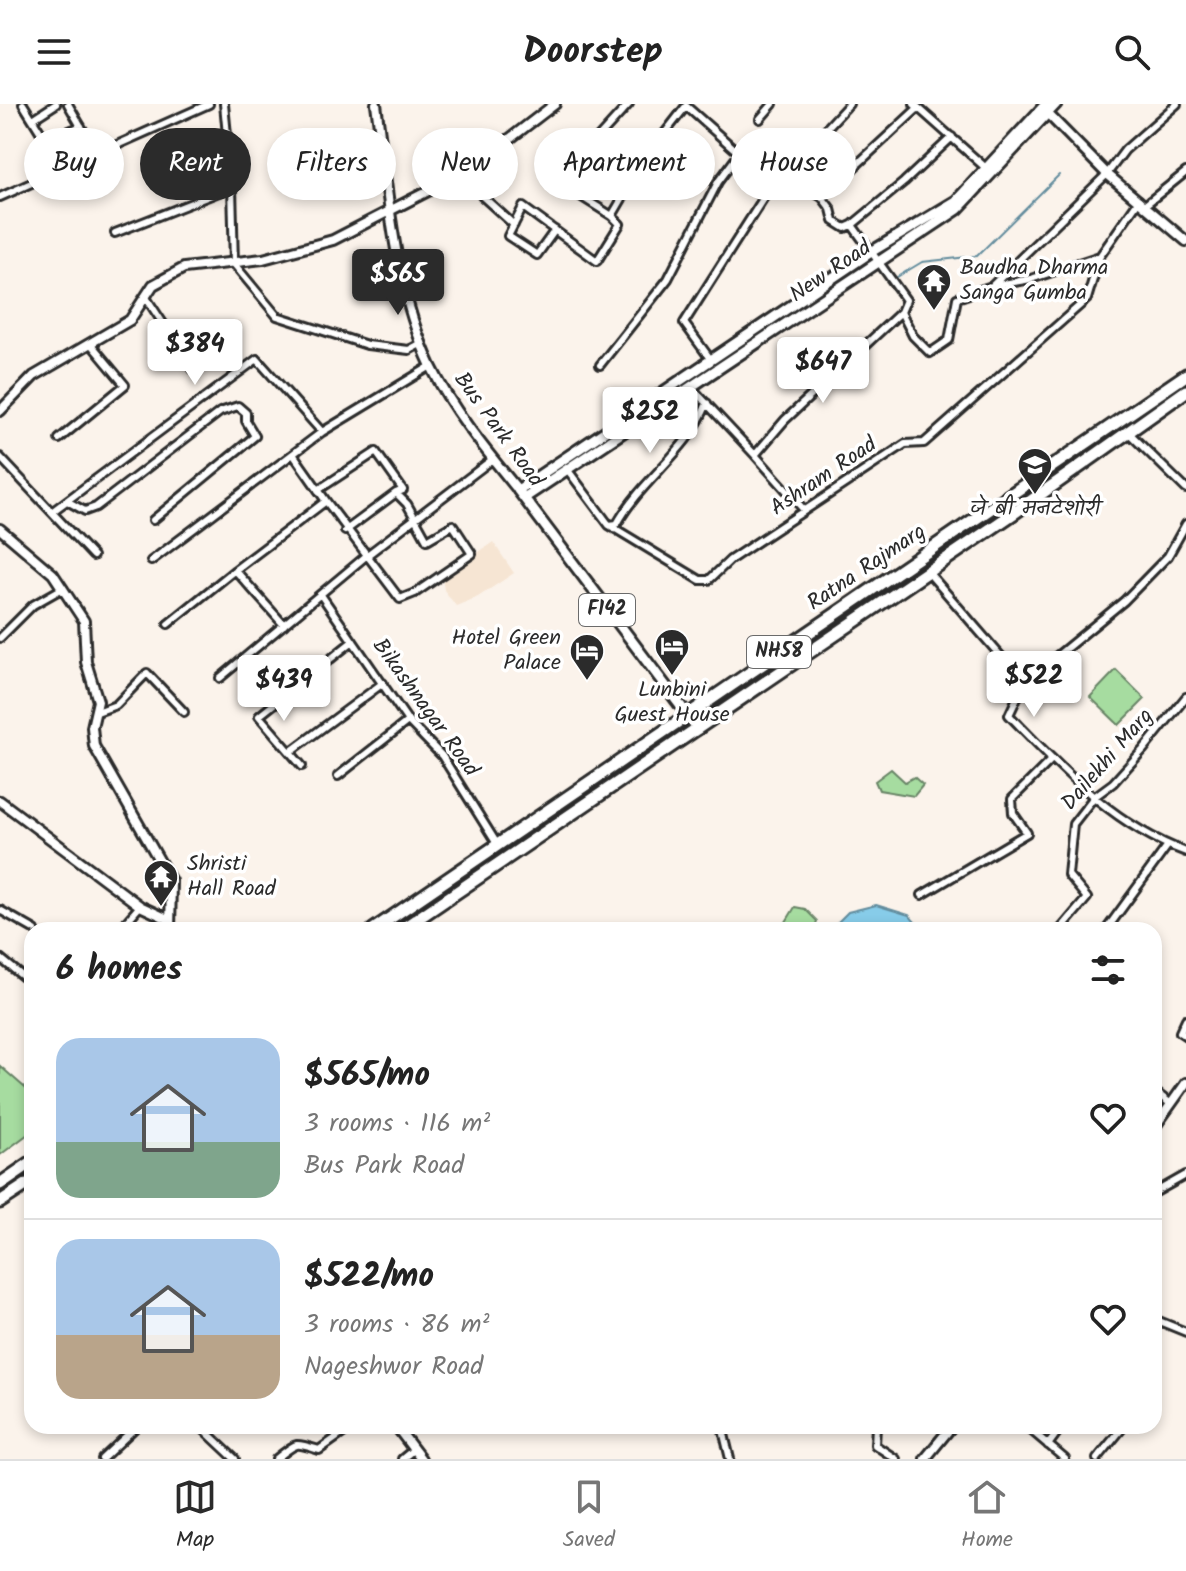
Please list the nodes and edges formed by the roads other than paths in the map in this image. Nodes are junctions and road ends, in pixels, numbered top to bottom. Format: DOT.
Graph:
graph roads {
  1 [pos="23,104"];
  2 [pos="56,104"];
  3 [pos="68,104"];
  4 [pos="209,104"];
  5 [pos="224,104"];
  6 [pos="376,104"];
  7 [pos="555,104"];
  8 [pos="629,104"];
  9 [pos="773,104"];
  10 [pos="849,104"];
  11 [pos="1177,104"];
  12 [pos="916,106"];
  13 [pos="1045,108"];
  14 [pos="33,119"];
  15 [pos="760,119"];
  16 [pos="81,126"];
  17 [pos="226,128"];
  18 [pos="826,128"];
  19 [pos="952,137"];
  20 [pos="124,144"];
  21 [pos="731,146"];
  22 [pos="731,164"];
  23 [pos="856,164"];
  24 [pos="990,171"];
  25 [pos="1186,172"];
  26 [pos="1107,174"];
  27 [pos="24,187"];
  28 [pos="0,197"];
  29 [pos="199,200"];
  30 [pos="232,200"];
  31 [pos="486,200"];
  32 [pos="765,200"];
  33 [pos="824,200"];
  34 [pos="1142,202"];
  35 [pos="388,213"];
  36 [pos="612,216"];
  37 [pos="514,225"];
  38 [pos="852,225"];
  39 [pos="555,230"];
  40 [pos="115,233"];
  41 [pos="1186,241"];
  42 [pos="871,252"];
  43 [pos="1100,256"];
  44 [pos="879,262"];
  45 [pos="234,264"];
  46 [pos="992,286"];
  47 [pos="145,296"];
  48 [pos="901,312"];
  49 [pos="90,343"];
  50 [pos="422,343"];
  51 [pos="711,360"];
  52 [pos="600,365"];
  53 [pos="431,366"];
  54 [pos="193,369"];
  55 [pos="1186,375"];
  56 [pos="691,387"];
  57 [pos="1186,391"];
  58 [pos="707,403"];
  59 [pos="0,411"];
  60 [pos="322,432"];
  61 [pos="1129,433"];
  62 [pos="59,439"];
  63 [pos="293,454"];
  64 [pos="755,455"];
  65 [pos="0,457"];
  66 [pos="493,459"];
  67 [pos="567,469"];
  68 [pos="1186,489"];
  69 [pos="318,490"];
  70 [pos="396,493"];
  71 [pos="521,494"];
  72 [pos="67,501"];
  73 [pos="326,501"];
  74 [pos="804,510"];
  75 [pos="53,511"];
  76 [pos="153,520"];
  77 [pos="413,520"];
  78 [pos="1186,524"];
  79 [pos="609,525"];
  80 [pos="0,529"];
  81 [pos="345,531"];
  82 [pos="93,556"];
  83 [pos="366,556"];
  84 [pos="151,561"];
  85 [pos="235,570"];
  86 [pos="928,571"];
  87 [pos="63,588"];
  88 [pos="321,595"];
  89 [pos="168,624"];
  90 [pos="284,625"];
  91 [pos="0,638"];
  92 [pos="353,641"];
  93 [pos="220,678"];
  94 [pos="383,683"];
  95 [pos="1024,683"];
  96 [pos="1186,697"];
  97 [pos="97,712"];
  98 [pos="184,712"];
  99 [pos="686,715"];
  100 [pos="408,721"];
  101 [pos="698,729"];
  102 [pos="290,752"];
  103 [pos="1052,759"];
  104 [pos="302,766"];
  105 [pos="338,776"];
  106 [pos="1094,797"];
  107 [pos="0,801"];
  108 [pos="497,844"];
  109 [pos="1168,845"];
  110 [pos="1186,852"];
  111 [pos="454,875"];
  112 [pos="464,887"];
  113 [pos="922,895"];
  114 [pos="140,906"];
  115 [pos="0,910"];
  116 [pos="126,922"];
  117 [pos="165,922"];
  118 [pos="170,922"];
  119 [pos="385,922"];
  120 [pos="413,922"];
  121 [pos="1067,922"];
  122 [pos="1112,922"];
  123 [pos="24,924"];
  124 [pos="0,958"];
  125 [pos="24,978"];
  126 [pos="1186,1019"];
  127 [pos="1186,1036"];
  128 [pos="1186,1083"];
  129 [pos="1162,1097"];
  130 [pos="1171,1104"];
  131 [pos="1162,1117"];
  132 [pos="24,1168"];
  133 [pos="1186,1175"];
  134 [pos="0,1184"];
  135 [pos="24,1186"];
  136 [pos="1162,1188"];
  137 [pos="0,1202"];
  138 [pos="1162,1322"];
  139 [pos="1186,1332"];
  140 [pos="129,1434"];
  141 [pos="208,1434"];
  142 [pos="342,1434"];
  143 [pos="402,1434"];
  144 [pos="724,1434"];
  145 [pos="876,1434"];
  146 [pos="945,1434"];
  147 [pos="1035,1434"];
  148 [pos="1056,1434"];
  149 [pos="1117,1434"];
  150 [pos="1048,1445"];
  151 [pos="413,1450"];
  152 [pos="102,1459"];
  153 [pos="235,1459"];
  154 [pos="276,1459"];
  155 [pos="402,1459"];
  156 [pos="421,1459"];
  157 [pos="730,1459"];
  158 [pos="896,1459"];
  159 [pos="925,1459"];
  160 [pos="1065,1459"];
  161 [pos="1097,1459"];
  1 -- 14 [label="street"];
  2 -- 14 [label="street"];
  3 -- 16 [label="street"];
  4 -- 20 [label="street"];
  5 -- 17 [label="street"];
  6 -- 35 [label="street, Bus Park Road"];
  7 -- 35 [label="street"];
  8 -- 36 [label="street"];
  9 -- 15 [label="street"];
  10 -- 18 [label="street"];
  11 -- 26 [label="street"];
  12 -- 19 [label="street"];
  12 -- 23 [label="street"];
  13 -- 24 [label="main road"];
  13 -- 26 [label="street"];
  14 -- 16 [label="street"];
  19 -- 24 [label="street"];
  19 -- 38 [label="street"];
  21 -- 36 [label="street"];
  22 -- 52 [label="street"];
  24 -- 42 [label="main road"];
  24 -- 44 [label="main road, New Road"];
  25 -- 34 [label="street, Ashram Road"];
  26 -- 34 [label="street"];
  26 -- 46 [label="street"];
  27 -- 28 [label="street"];
  29 -- 40 [label="street"];
  30 -- 45 [label="street"];
  31 -- 37 [label="street"];
  32 -- 51 [label="street"];
  33 -- 38 [label="street"];
  34 -- 41 [label="street"];
  34 -- 43 [label="street, Ashram Road"];
  35 -- 45 [label="street"];
  35 -- 50 [label="street, Bus Park Road"];
  36 -- 39 [label="street"];
  37 -- 39 [label="street"];
  37 -- 39 [label="street"];
  38 -- 42 [label="street"];
  42 -- 44 [label="street"];
  42 -- 51 [label="main road"];
  43 -- 46 [label="street"];
  43 -- 74 [label="street, Ashram Road"];
  44 -- 48 [label="street"];
  44 -- 56 [label="main road, New Road"];
  45 -- 47 [label="street"];
  45 -- 50 [label="street"];
  46 -- 48 [label="street"];
  47 -- 49 [label="street"];
  47 -- 54 [label="street"];
  48 -- 64 [label="street"];
  49 -- 59 [label="street"];
  49 -- 62 [label="street"];
  50 -- 53 [label="street, Bus Park Road"];
  51 -- 71 [label="main road"];
  53 -- 60 [label="street"];
  53 -- 66 [label="street, Bus Park Road"];
  55 -- 99 [label="highway, Ratna Rajmarg / NH58"];
  56 -- 58 [label="street"];
  56 -- 67 [label="main road, New Road"];
  57 -- 61 [label="highway, Ratna Rajmarg / NH58"];
  58 -- 64 [label="street"];
  58 -- 79 [label="street"];
  60 -- 63 [label="street"];
  60 -- 72 [label="street"];
  61 -- 68 [label="street"];
  61 -- 86 [label="highway, Ratna Rajmarg / NH58"];
  63 -- 69 [label="street"];
  63 -- 84 [label="street"];
  64 -- 74 [label="street"];
  65 -- 75 [label="street"];
  66 -- 71 [label="street, Bus Park Road"];
  66 -- 77 [label="street"];
  67 -- 71 [label="main road, New Road"];
  67 -- 79 [label="street, Ashram Road"];
  69 -- 70 [label="street"];
  69 -- 73 [label="street"];
  70 -- 77 [label="street"];
  70 -- 81 [label="street"];
  71 -- 99 [label="main road, Bus Park Road / F142"];
  72 -- 75 [label="street"];
  72 -- 76 [label="street"];
  73 -- 81 [label="street"];
  73 -- 85 [label="street"];
  74 -- 79 [label="street, Ashram Road"];
  75 -- 82 [label="street"];
  77 -- 83 [label="street"];
  77 -- 83 [label="street"];
  78 -- 95 [label="street"];
  80 -- 87 [label="street"];
  81 -- 83 [label="street"];
  83 -- 88 [label="street"];
  85 -- 89 [label="street"];
  85 -- 90 [label="street"];
  86 -- 95 [label="street"];
  86 -- 101 [label="highway, Ratna Rajmarg / NH58"];
  87 -- 91 [label="street"];
  87 -- 97 [label="street"];
  88 -- 90 [label="street"];
  88 -- 92 [label="street, Bikashnagar Road"];
  90 -- 93 [label="street"];
  92 -- 94 [label="street, Bikashnagar Road"];
  92 -- 102 [label="street"];
  94 -- 100 [label="street, Bikashnagar Road"];
  94 -- 102 [label="street"];
  95 -- 103 [label="street"];
  96 -- 106 [label="street, Dailekhi Marg"];
  97 -- 98 [label="street"];
  97 -- 118 [label="street"];
  99 -- 101 [label="main road, Bus Park Road / F142"];
  99 -- 108 [label="highway, Ratna Rajmarg / NH58"];
  100 -- 105 [label="street"];
  100 -- 108 [label="street, Bikashnagar Road"];
  101 -- 112 [label="highway, Ratna Rajmarg / NH58"];
  102 -- 104 [label="street"];
  103 -- 106 [label="street"];
  103 -- 113 [label="street"];
  106 -- 109 [label="street"];
  106 -- 121 [label="street, Dailekhi Marg"];
  107 -- 114 [label="street"];
  108 -- 111 [label="highway, Ratna Rajmarg / NH58"];
  109 -- 110 [label="street"];
  109 -- 122 [label="street"];
  111 -- 112 [label="highway"];
  111 -- 119 [label="highway, Ratna Rajmarg / NH58"];
  112 -- 120 [label="highway, Ratna Rajmarg / NH58"];
  114 -- 116 [label="street"];
  114 -- 117 [label="street"];
  115 -- 123 [label="street"];
  124 -- 125 [label="street"];
  126 -- 127 [label="street"];
  128 -- 130 [label="street"];
  129 -- 130 [label="street"];
  130 -- 131 [label="street"];
  132 -- 134 [label="highway"];
  133 -- 136 [label="street"];
  135 -- 137 [label="highway"];
  138 -- 139 [label="street"];
  140 -- 152 [label="street"];
  141 -- 153 [label="street"];
  142 -- 154 [label="street"];
  143 -- 151 [label="street"];
  144 -- 157 [label="street"];
  145 -- 158 [label="street"];
  146 -- 159 [label="street"];
  147 -- 150 [label="street"];
  148 -- 150 [label="street"];
  149 -- 161 [label="street"];
  150 -- 160 [label="street"];
  151 -- 155 [label="street"];
  151 -- 156 [label="street"];
}
